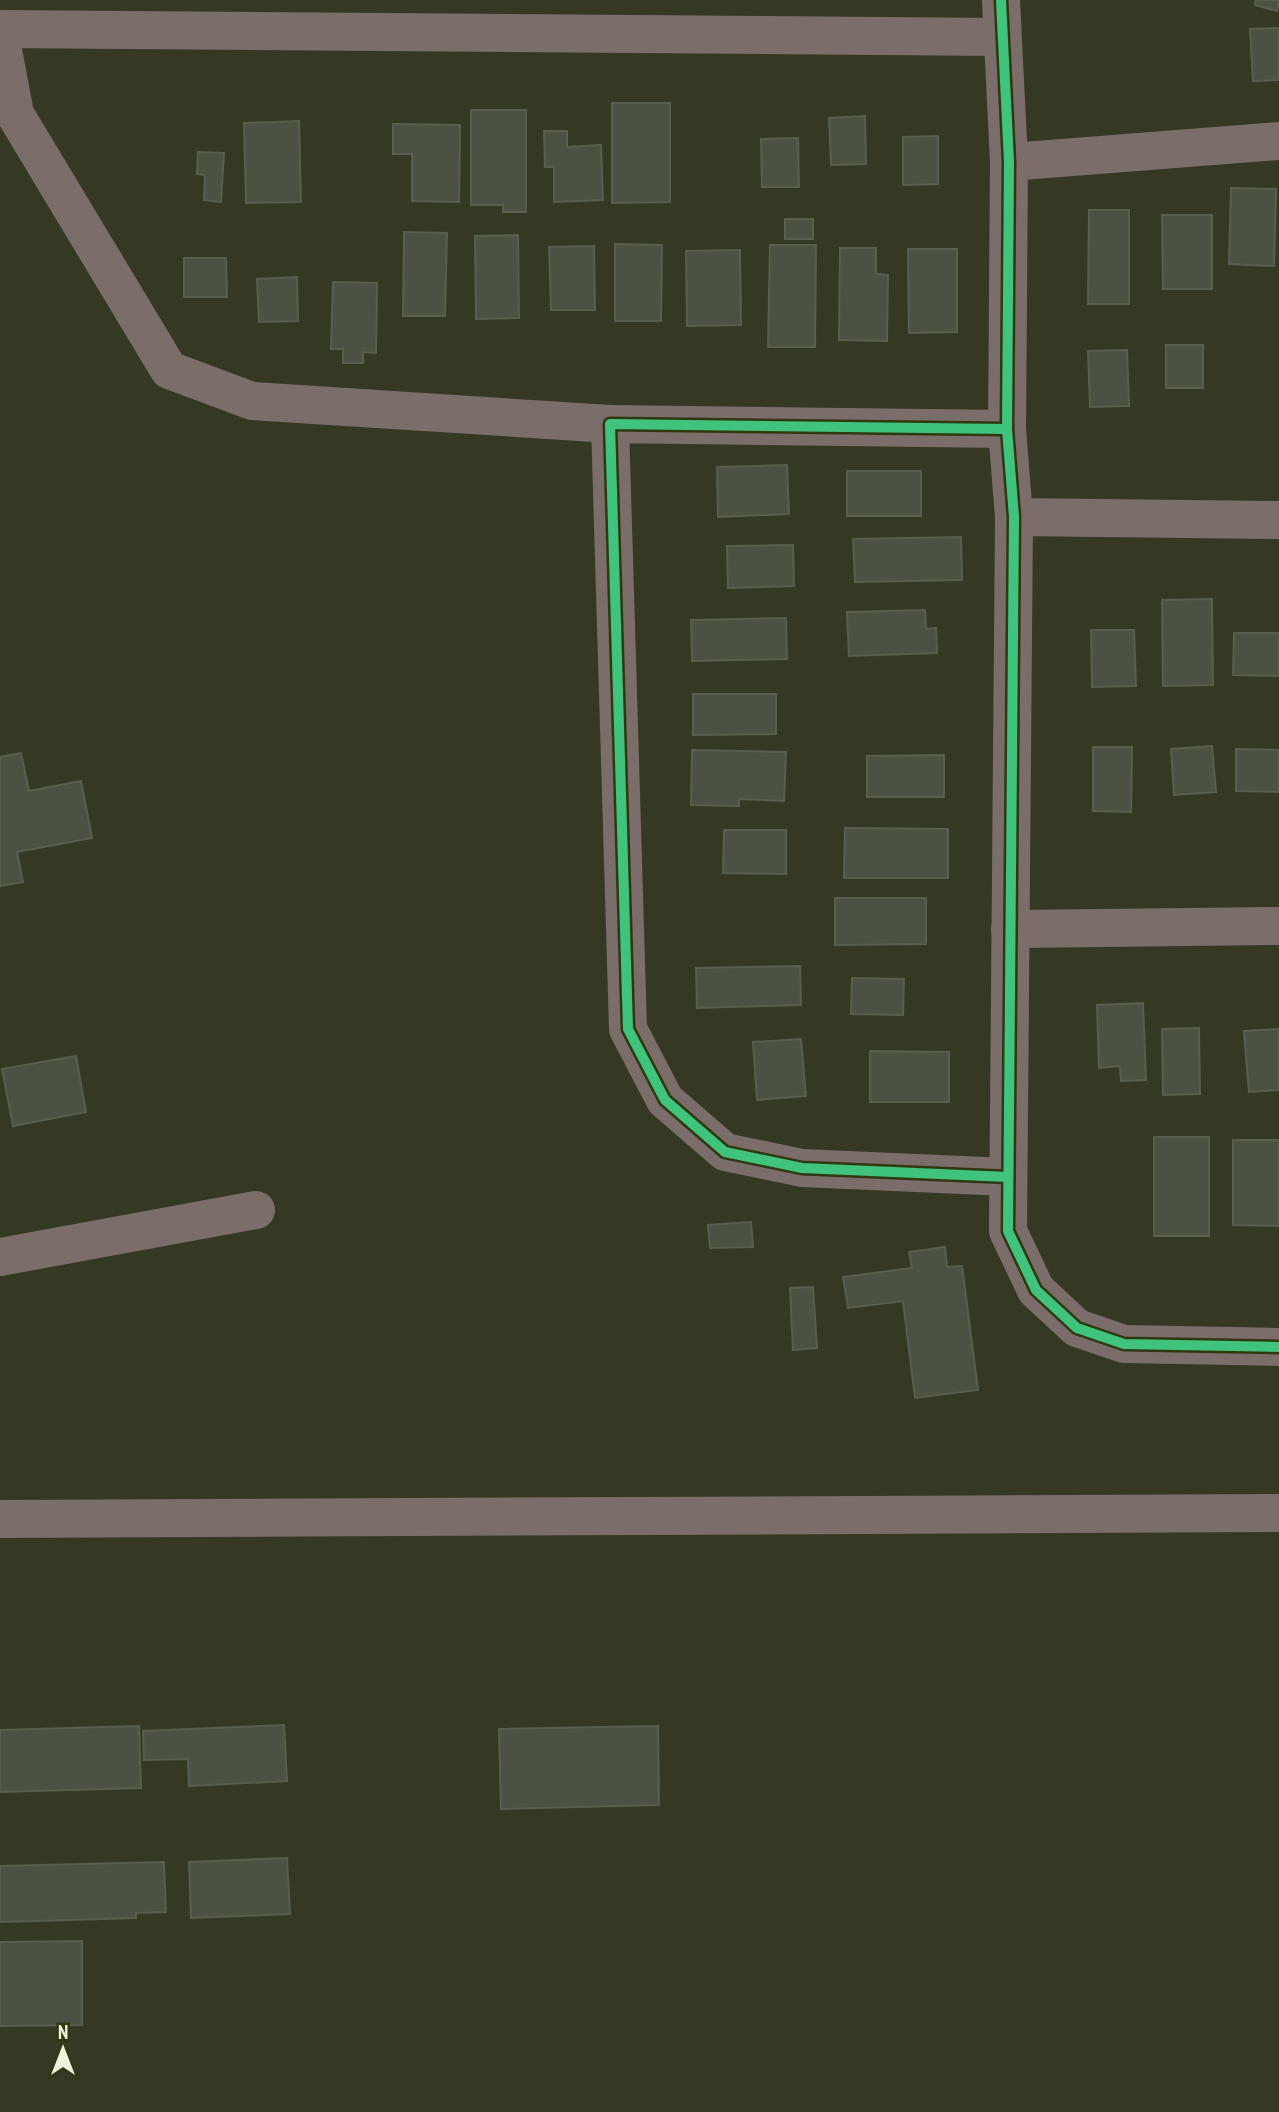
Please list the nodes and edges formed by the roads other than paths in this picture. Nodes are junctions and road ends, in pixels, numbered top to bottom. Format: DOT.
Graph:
graph roads {
  1 [pos="1001,18"];
  2 [pos="0,32"];
  3 [pos="1279,141"];
  4 [pos="1009,162"];
  5 [pos="610,424"];
  6 [pos="1007,429"];
  7 [pos="1014,517"];
  8 [pos="1279,520"];
  9 [pos="1279,926"];
  10 [pos="1010,929"];
  11 [pos="1008,1177"];
  12 [pos="256,1210"];
  13 [pos="0,1257"];
  14 [pos="1279,1347"];
  15 [pos="1279,1513"];
  16 [pos="0,1519"];
  1 -- 2 [label="street"];
  1 -- 4 [label="street"];
  2 -- 5 [label="street"];
  3 -- 4 [label="street"];
  4 -- 6 [label="street"];
  5 -- 6 [label="street"];
  5 -- 11 [label="street"];
  6 -- 7 [label="street"];
  7 -- 8 [label="street"];
  7 -- 10 [label="street"];
  9 -- 10 [label="street"];
  10 -- 11 [label="street"];
  11 -- 14 [label="street"];
  12 -- 13 [label="street"];
  15 -- 16 [label="street"];
}
